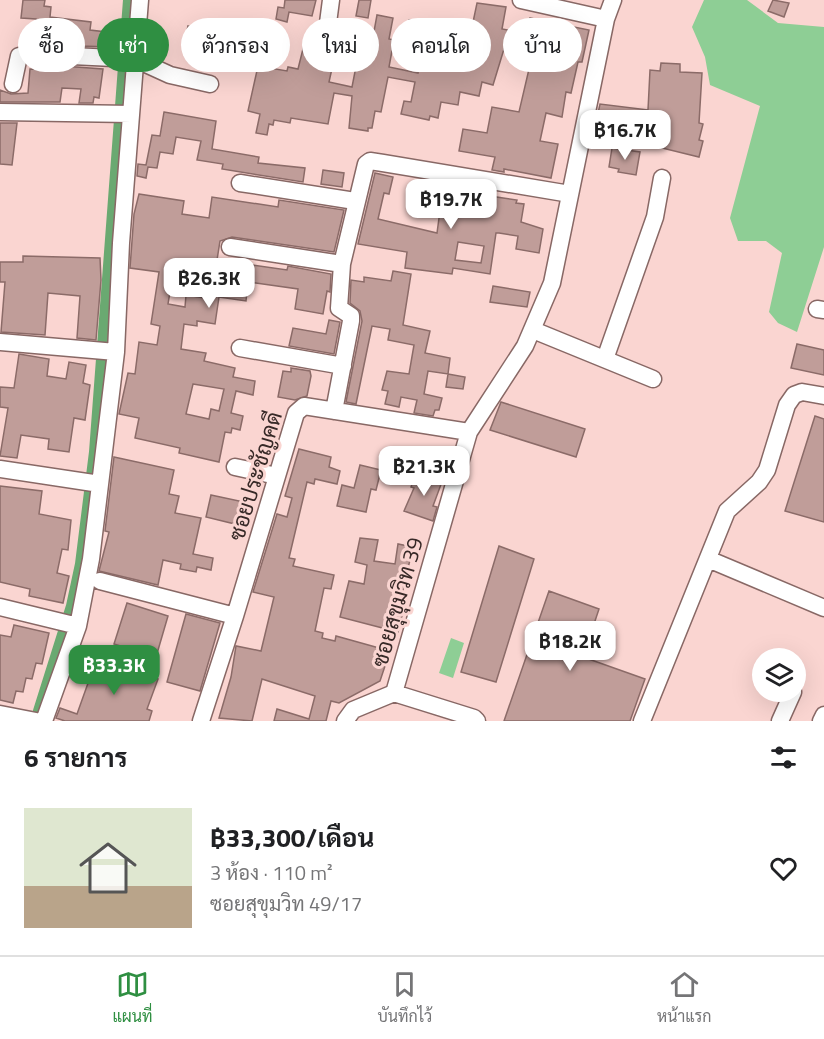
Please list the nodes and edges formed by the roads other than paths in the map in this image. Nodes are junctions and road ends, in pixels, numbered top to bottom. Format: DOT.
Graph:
graph roads {
  1 [pos="140,0"];
  2 [pos="331,0"];
  3 [pos="521,0"];
  4 [pos="613,0"];
  5 [pos="138,18"];
  6 [pos="329,18"];
  7 [pos="606,19"];
  8 [pos="97,58"];
  9 [pos="134,72"];
  10 [pos="163,72"];
  11 [pos="13,84"];
  12 [pos="210,84"];
  13 [pos="0,112"];
  14 [pos="131,114"];
  15 [pos="662,178"];
  16 [pos="240,183"];
  17 [pos="570,194"];
  18 [pos="355,201"];
  19 [pos="230,247"];
  20 [pos="342,264"];
  21 [pos="533,330"];
  22 [pos="0,342"];
  23 [pos="240,348"];
  24 [pos="116,352"];
  25 [pos="605,359"];
  26 [pos="343,366"];
  27 [pos="653,379"];
  28 [pos="824,396"];
  29 [pos="334,411"];
  30 [pos="469,432"];
  31 [pos="235,467"];
  32 [pos="0,469"];
  33 [pos="277,476"];
  34 [pos="100,484"];
  35 [pos="708,559"];
  36 [pos="100,581"];
  37 [pos="0,607"];
  38 [pos="824,608"];
  39 [pos="235,616"];
  40 [pos="78,626"];
  41 [pos="394,693"];
  42 [pos="788,702"];
  43 [pos="0,714"];
  44 [pos="824,715"];
  45 [pos="36,721"];
  46 [pos="44,721"];
  47 [pos="201,721"];
  48 [pos="345,721"];
  49 [pos="477,721"];
  50 [pos="642,721"];
  51 [pos="780,721"];
  52 [pos="821,721"];
  1 -- 5 [label="street"];
  2 -- 6 [label="street"];
  3 -- 7 [label="street"];
  4 -- 7 [label="street, ซอยสุขุมวิท 39"];
  7 -- 17 [label="street, ซอยสุขุมวิท 39"];
  8 -- 11 [label="street"];
  9 -- 14 [label="street"];
  10 -- 12 [label="street"];
  13 -- 14 [label="street"];
  14 -- 24 [label="street"];
  15 -- 25 [label="street"];
  16 -- 18 [label="street"];
  17 -- 18 [label="street"];
  17 -- 21 [label="street, ซอยสุขุมวิท 39"];
  18 -- 20 [label="street"];
  19 -- 20 [label="street"];
  20 -- 26 [label="street"];
  21 -- 25 [label="street"];
  21 -- 30 [label="street, ซอยสุขุมวิท 39"];
  22 -- 24 [label="street"];
  23 -- 26 [label="street"];
  24 -- 34 [label="street"];
  25 -- 27 [label="street"];
  26 -- 29 [label="street"];
  28 -- 35 [label="street"];
  29 -- 30 [label="street, ซอยประชัญคดี"];
  29 -- 33 [label="street, ซอยประชัญคดี"];
  30 -- 41 [label="street, ซอยสุขุมวิท 39"];
  31 -- 33 [label="street"];
  32 -- 34 [label="street"];
  33 -- 39 [label="street, ซอยประชัญคดี"];
  34 -- 40 [label="street"];
  35 -- 38 [label="street"];
  35 -- 50 [label="street"];
  36 -- 39 [label="street"];
  37 -- 40 [label="street"];
  39 -- 47 [label="street, ซอยประชัญคดี"];
  40 -- 46 [label="street"];
  41 -- 48 [label="street"];
  41 -- 49 [label="street, ซอยสุขุมวิท 39"];
  42 -- 51 [label="street"];
  43 -- 45 [label="street"];
  44 -- 52 [label="street"];
}
